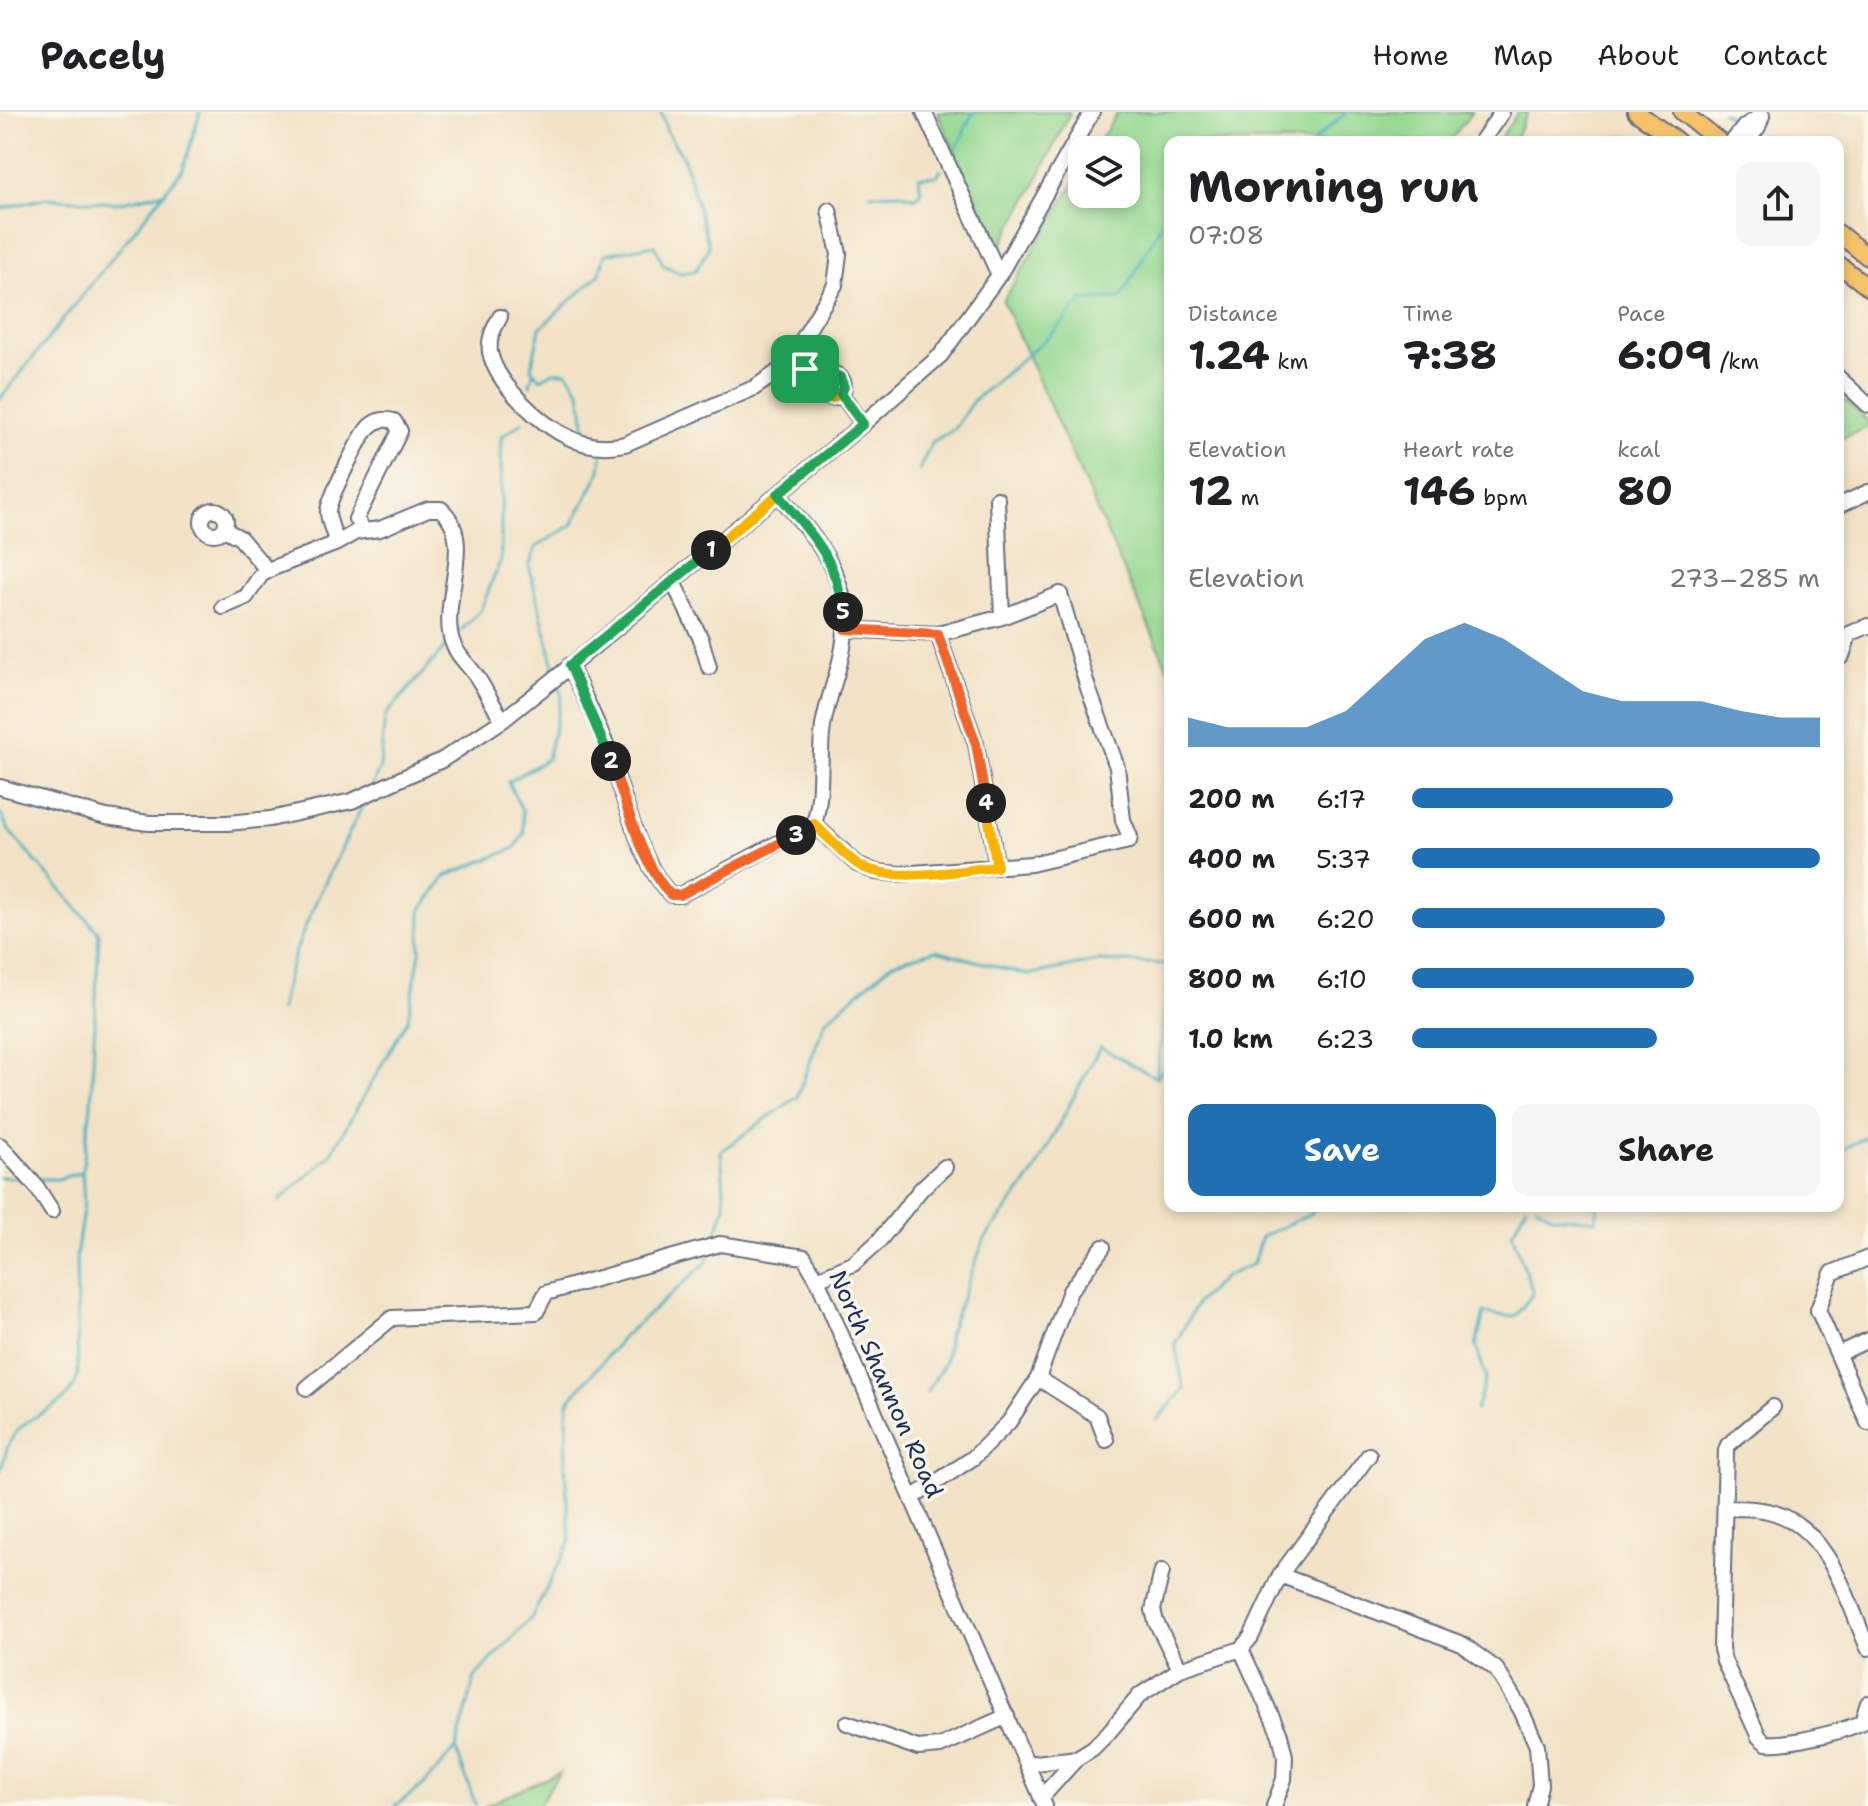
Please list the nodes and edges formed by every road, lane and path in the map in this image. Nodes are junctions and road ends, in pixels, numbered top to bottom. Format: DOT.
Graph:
graph roads {
  1 [pos="924,112"];
  2 [pos="1092,112"];
  3 [pos="1502,112"];
  4 [pos="1636,112"];
  5 [pos="1682,112"];
  6 [pos="1763,113"];
  7 [pos="1485,136"];
  8 [pos="1670,136"];
  9 [pos="1712,136"];
  10 [pos="1737,136"];
  11 [pos="1751,136"];
  12 [pos="829,210"];
  13 [pos="1844,238"];
  14 [pos="1868,257"];
  15 [pos="1844,269"];
  16 [pos="999,275"];
  17 [pos="1868,287"];
  18 [pos="500,317"];
  19 [pos="791,359"];
  20 [pos="805,369"];
  21 [pos="828,375"];
  22 [pos="1844,383"];
  23 [pos="820,389"];
  24 [pos="841,394"];
  25 [pos="1868,405"];
  26 [pos="863,424"];
  27 [pos="1868,492"];
  28 [pos="778,494"];
  29 [pos="997,499"];
  30 [pos="1844,503"];
  31 [pos="224,529"];
  32 [pos="364,531"];
  33 [pos="337,543"];
  34 [pos="268,571"];
  35 [pos="673,582"];
  36 [pos="223,607"];
  37 [pos="1002,617"];
  38 [pos="1868,626"];
  39 [pos="845,629"];
  40 [pos="938,634"];
  41 [pos="1844,650"];
  42 [pos="570,665"];
  43 [pos="709,667"];
  44 [pos="503,720"];
  45 [pos="0,787"];
  46 [pos="814,824"];
  47 [pos="997,867"];
  48 [pos="0,1145"];
  49 [pos="945,1167"];
  50 [pos="52,1211"];
  51 [pos="1103,1247"];
  52 [pos="1868,1258"];
  53 [pos="817,1279"];
  54 [pos="1868,1340"];
  55 [pos="1838,1354"];
  56 [pos="1038,1378"];
  57 [pos="307,1388"];
  58 [pos="1773,1407"];
  59 [pos="1868,1423"];
  60 [pos="1106,1440"];
  61 [pos="1369,1455"];
  62 [pos="912,1498"];
  63 [pos="1726,1508"];
  64 [pos="1162,1571"];
  65 [pos="1280,1575"];
  66 [pos="1868,1648"];
  67 [pos="1241,1649"];
  68 [pos="1180,1669"];
  69 [pos="1007,1716"];
  70 [pos="1866,1720"];
  71 [pos="847,1723"];
  72 [pos="1077,1758"];
  73 [pos="1028,1764"];
  74 [pos="1043,1802"];
  75 [pos="1274,1806"];
  76 [pos="1535,1806"];
  1 -- 16 [label="street"];
  2 -- 16 [label="street"];
  3 -- 7 [label="street"];
  4 -- 8 [label="main road"];
  5 -- 9 [label="main road"];
  6 -- 10 [label="street"];
  6 -- 11 [label="street"];
  12 -- 19 [label="street"];
  13 -- 14 [label="main road"];
  15 -- 17 [label="main road"];
  16 -- 26 [label="street"];
  18 -- 19 [label="street"];
  19 -- 20 [label="street"];
  20 -- 21 [label="street"];
  20 -- 23 [label="street"];
  21 -- 23 [label="street"];
  21 -- 24 [label="street"];
  22 -- 25 [label="street"];
  23 -- 24 [label="street"];
  24 -- 26 [label="street"];
  26 -- 28 [label="street"];
  27 -- 30 [label="street"];
  28 -- 35 [label="street"];
  28 -- 39 [label="street"];
  29 -- 37 [label="street"];
  31 -- 34 [label="street"];
  32 -- 33 [label="street"];
  32 -- 33 [label="street"];
  32 -- 44 [label="street"];
  33 -- 34 [label="street"];
  34 -- 36 [label="street"];
  35 -- 42 [label="street"];
  35 -- 43 [label="street"];
  37 -- 40 [label="street"];
  37 -- 47 [label="street"];
  38 -- 41 [label="street"];
  39 -- 40 [label="street"];
  39 -- 46 [label="street"];
  40 -- 47 [label="street"];
  42 -- 44 [label="street"];
  42 -- 46 [label="street"];
  44 -- 45 [label="street"];
  46 -- 47 [label="street"];
  48 -- 50 [label="street"];
  49 -- 53 [label="street"];
  51 -- 56 [label="street"];
  52 -- 55 [label="street"];
  53 -- 57 [label="street, North Shannon Road"];
  53 -- 62 [label="street, North Shannon Road"];
  54 -- 55 [label="street"];
  55 -- 59 [label="street"];
  56 -- 60 [label="street"];
  56 -- 62 [label="street"];
  58 -- 63 [label="street"];
  61 -- 65 [label="street"];
  62 -- 69 [label="street, North Shannon Road"];
  63 -- 66 [label="street"];
  63 -- 70 [label="street"];
  64 -- 68 [label="street"];
  65 -- 67 [label="street"];
  65 -- 76 [label="street"];
  67 -- 68 [label="street"];
  67 -- 75 [label="street"];
  68 -- 72 [label="street"];
  69 -- 71 [label="street"];
  69 -- 73 [label="street, North Shannon Road"];
  72 -- 73 [label="street"];
  72 -- 74 [label="street"];
  73 -- 74 [label="street, North Shannon Road"];
}
